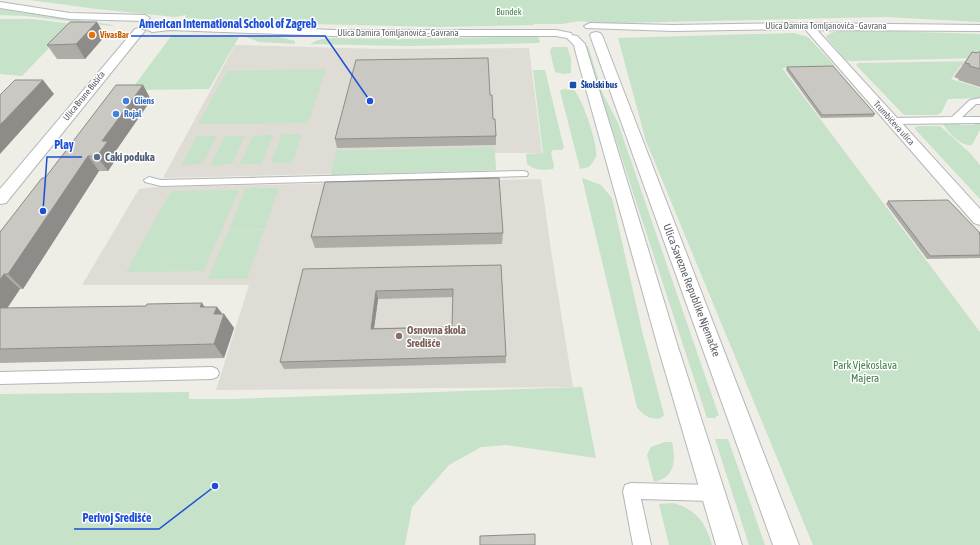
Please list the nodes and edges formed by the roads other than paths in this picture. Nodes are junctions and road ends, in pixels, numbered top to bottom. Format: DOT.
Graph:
graph roads {
  1 [pos="0,5"];
  2 [pos="70,16"];
  3 [pos="808,26"];
  4 [pos="142,27"];
  5 [pos="673,28"];
  6 [pos="980,28"];
  7 [pos="226,29"];
  8 [pos="498,32"];
  9 [pos="595,32"];
  10 [pos="623,32"];
  11 [pos="528,33"];
  12 [pos="573,33"];
  13 [pos="980,101"];
  14 [pos="954,120"];
  15 [pos="980,120"];
  16 [pos="892,121"];
  17 [pos="635,136"];
  18 [pos="523,174"];
  19 [pos="149,180"];
  20 [pos="0,199"];
  21 [pos="980,219"];
  22 [pos="212,373"];
  23 [pos="0,378"];
  24 [pos="712,493"];
  25 [pos="642,545"];
  26 [pos="729,545"];
  27 [pos="786,545"];
  1 -- 2 [label="street, Ulica Damira Tomljanovića - Gavrana"];
  2 -- 4 [label="street, Ulica Damira Tomljanovića - Gavrana"];
  2 -- 4 [label="street, Ulica Damira Tomljanovića - Gavrana"];
  3 -- 5 [label="street, Ulica Damira Tomljanovića - Gavrana"];
  3 -- 6 [label="street, Ulica Damira Tomljanovića - Gavrana"];
  3 -- 16 [label="street, Trumbićeva ulica"];
  4 -- 7 [label="street, Ulica Damira Tomljanovića - Gavrana"];
  4 -- 7 [label="street, Ulica Damira Tomljanovića - Gavrana"];
  4 -- 20 [label="street, Ulica Brune Bušića"];
  5 -- 9 [label="street, Ulica Damira Tomljanovića - Gavrana"];
  5 -- 10 [label="street, Ulica Damira Tomljanovića - Gavrana"];
  7 -- 8 [label="street, Ulica Damira Tomljanovića - Gavrana"];
  8 -- 11 [label="street, Ulica Damira Tomljanovića - Gavrana"];
  8 -- 12 [label="street, Ulica Damira Tomljanovića - Gavrana"];
  9 -- 10 [label="street, Ulica Damira Tomljanovića - Gavrana"];
  9 -- 12 [label="street"];
  9 -- 17 [label="street, Ulica Savezne Republike Njemačke"];
  10 -- 17 [label="street"];
  11 -- 12 [label="street, Ulica Damira Tomljanovića - Gavrana"];
  11 -- 12 [label="street"];
  12 -- 24 [label="street"];
  13 -- 14 [label="street"];
  14 -- 15 [label="street"];
  14 -- 16 [label="street"];
  16 -- 21 [label="street, Trumbićeva ulica"];
  17 -- 27 [label="street, Ulica Savezne Republike Njemačke"];
  18 -- 19 [label="street"];
  22 -- 23 [label="street"];
  24 -- 25 [label="street"];
  24 -- 26 [label="street"];
}
